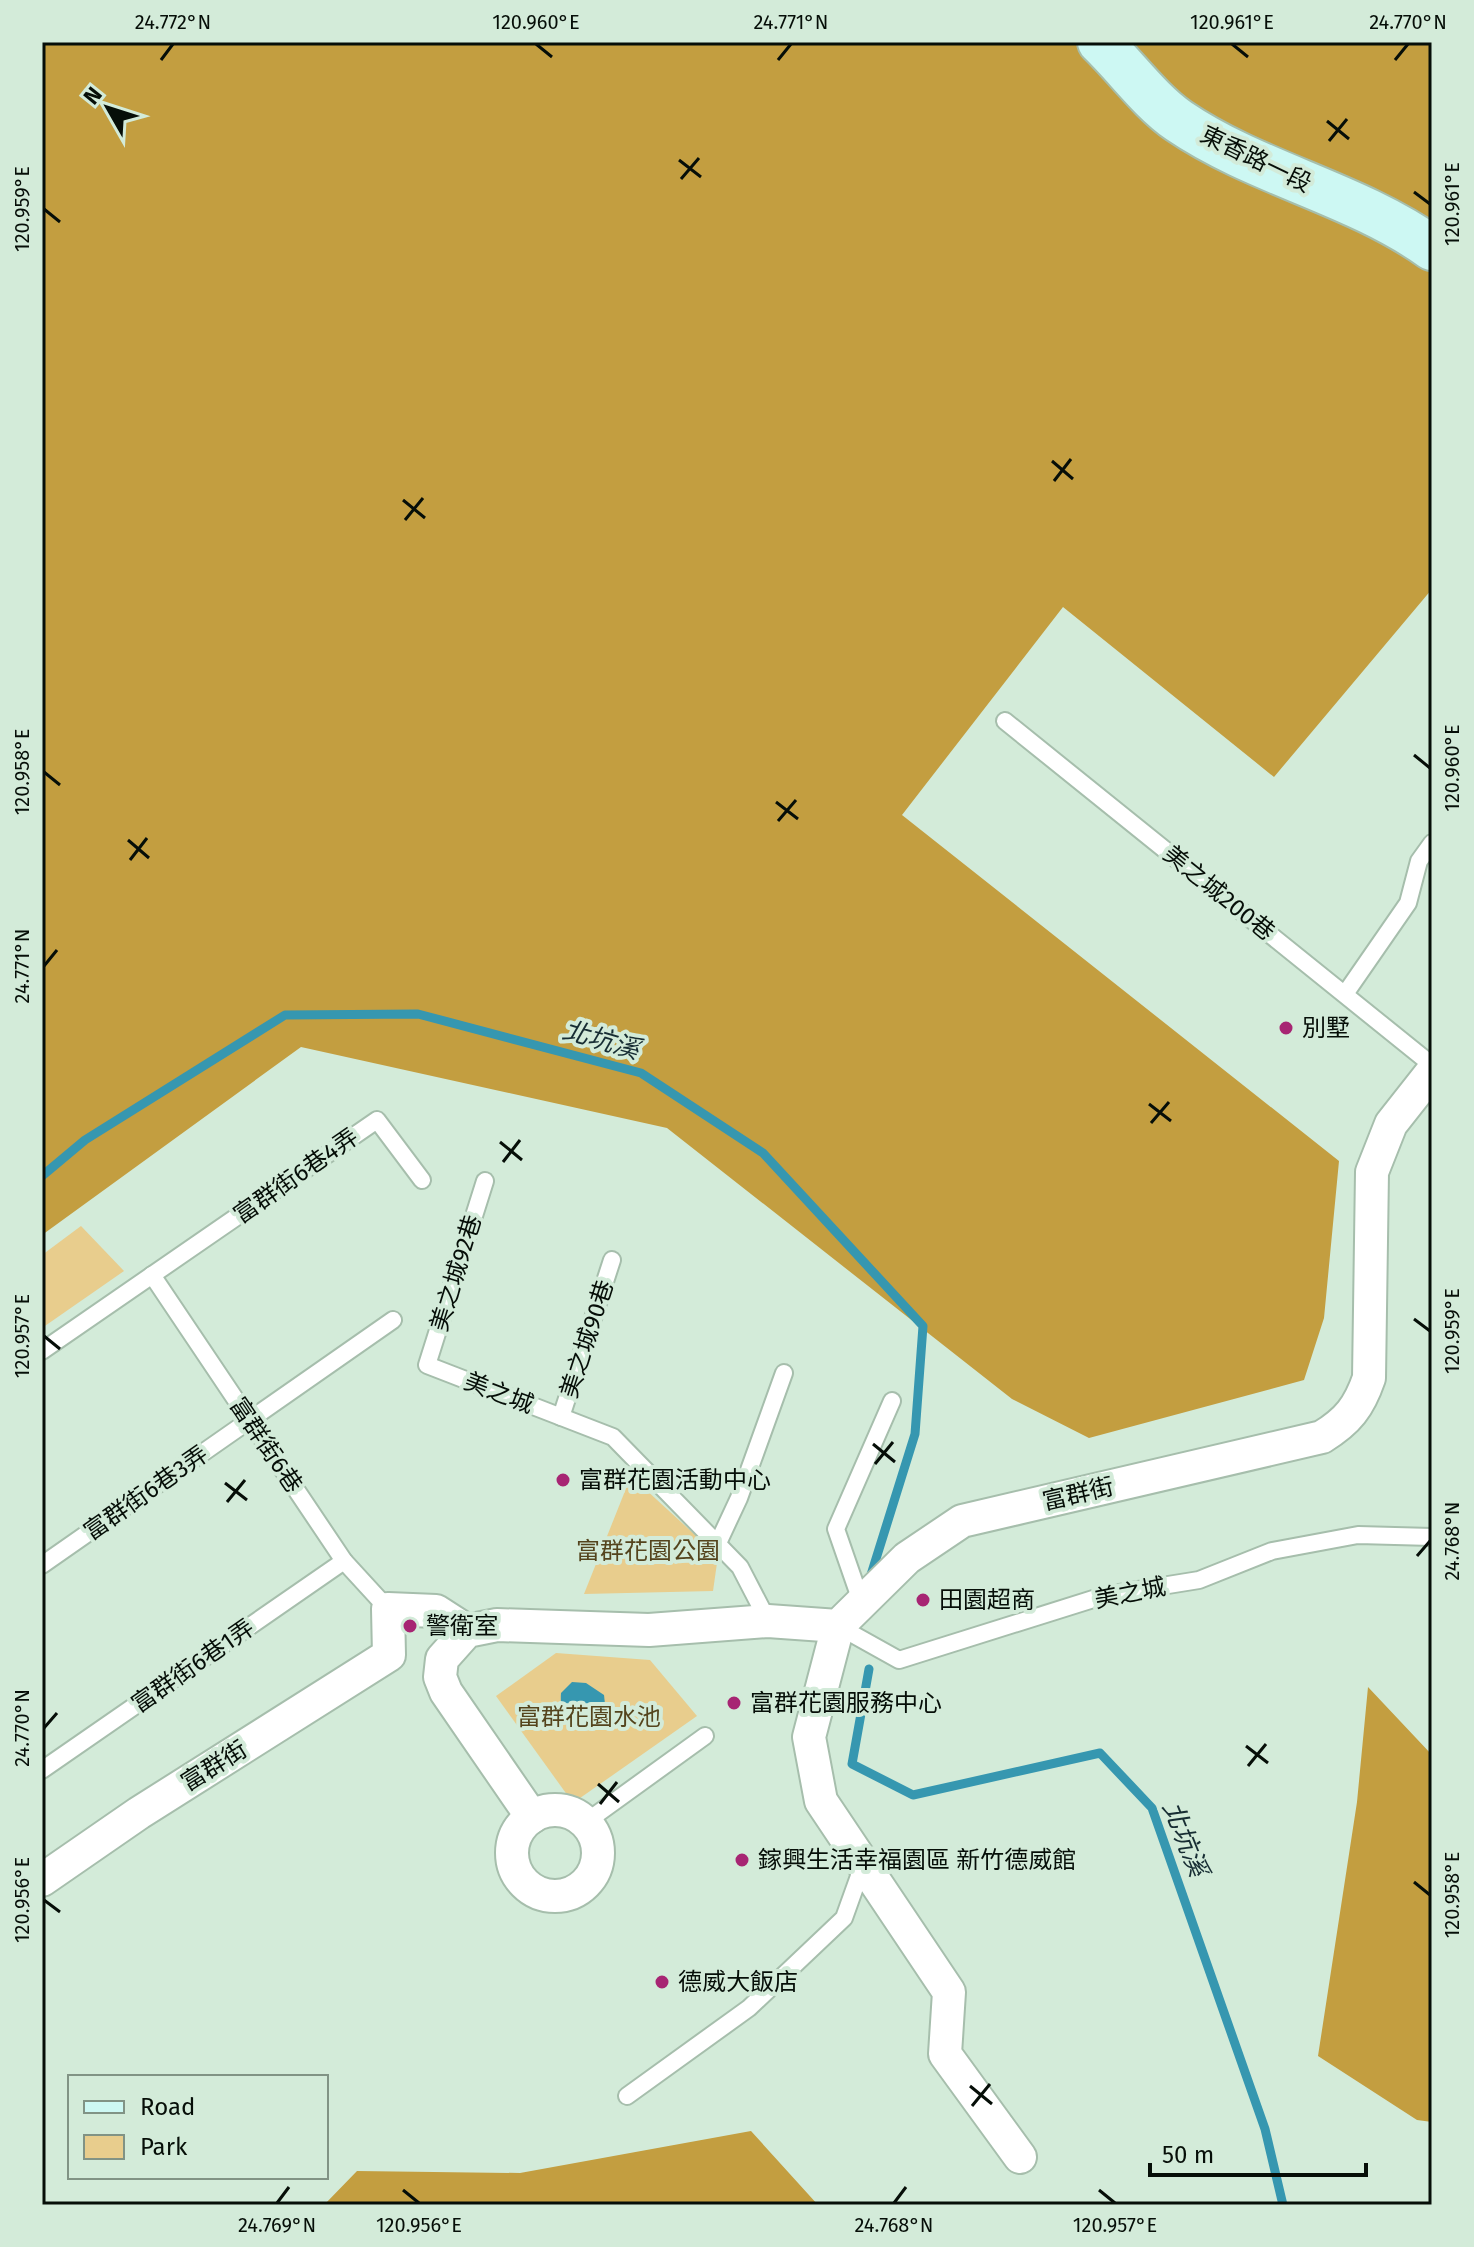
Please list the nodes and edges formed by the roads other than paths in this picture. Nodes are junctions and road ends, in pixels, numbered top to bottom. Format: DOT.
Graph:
graph roads {
  1 [pos="1100,42"];
  2 [pos="1432,248"];
  3 [pos="1005,721"];
  4 [pos="1432,843"];
  5 [pos="1345,994"];
  6 [pos="1432,1065"];
  7 [pos="1432,1072"];
  8 [pos="422,1180"];
  9 [pos="485,1181"];
  10 [pos="612,1260"];
  11 [pos="152,1275"];
  12 [pos="393,1320"];
  13 [pos="42,1351"];
  14 [pos="427,1365"];
  15 [pos="784,1373"];
  16 [pos="892,1401"];
  17 [pos="561,1417"];
  18 [pos="250,1421"];
  19 [pos="1432,1537"];
  20 [pos="718,1543"];
  21 [pos="344,1561"];
  22 [pos="42,1565"];
  23 [pos="862,1604"];
  24 [pos="388,1609"];
  25 [pos="768,1621"];
  26 [pos="838,1626"];
  27 [pos="467,1631"];
  28 [pos="389,1655"];
  29 [pos="442,1659"];
  30 [pos="705,1736"];
  31 [pos="42,1770"];
  32 [pos="532,1817"];
  33 [pos="586,1822"];
  34 [pos="863,1864"];
  35 [pos="42,1880"];
  36 [pos="627,2096"];
  37 [pos="1020,2157"];
  1 -- 2 [label="street, 東香路一段"];
  3 -- 5 [label="lane, 美之城200巷"];
  4 -- 5 [label="lane"];
  5 -- 6 [label="lane, 美之城200巷"];
  7 -- 23 [label="street, 富群街"];
  8 -- 11 [label="lane, 富群街6巷4弄"];
  9 -- 14 [label="lane, 美之城92巷"];
  10 -- 17 [label="lane, 美之城90巷"];
  11 -- 13 [label="lane"];
  11 -- 18 [label="lane, 富群街6巷"];
  12 -- 18 [label="lane, 富群街6巷3弄"];
  14 -- 17 [label="lane, 美之城"];
  15 -- 20 [label="lane"];
  16 -- 23 [label="lane"];
  17 -- 20 [label="lane, 美之城"];
  18 -- 21 [label="lane, 富群街6巷"];
  18 -- 22 [label="lane, 富群街6巷3弄"];
  19 -- 26 [label="lane, 美之城"];
  20 -- 25 [label="lane, 美之城"];
  21 -- 24 [label="lane, 富群街6巷"];
  21 -- 31 [label="lane, 富群街6巷1弄"];
  23 -- 26 [label="street, 富群街"];
  24 -- 27 [label="street"];
  24 -- 28 [label="street"];
  25 -- 26 [label="street"];
  25 -- 27 [label="street"];
  26 -- 34 [label="street"];
  27 -- 29 [label="street"];
  28 -- 29 [label="street"];
  28 -- 35 [label="street, 富群街"];
  29 -- 32 [label="street"];
  30 -- 33 [label="lane"];
  32 -- 33 [label="street"];
  32 -- 33 [label="street"];
  34 -- 36 [label="lane"];
  34 -- 37 [label="street"];
}
